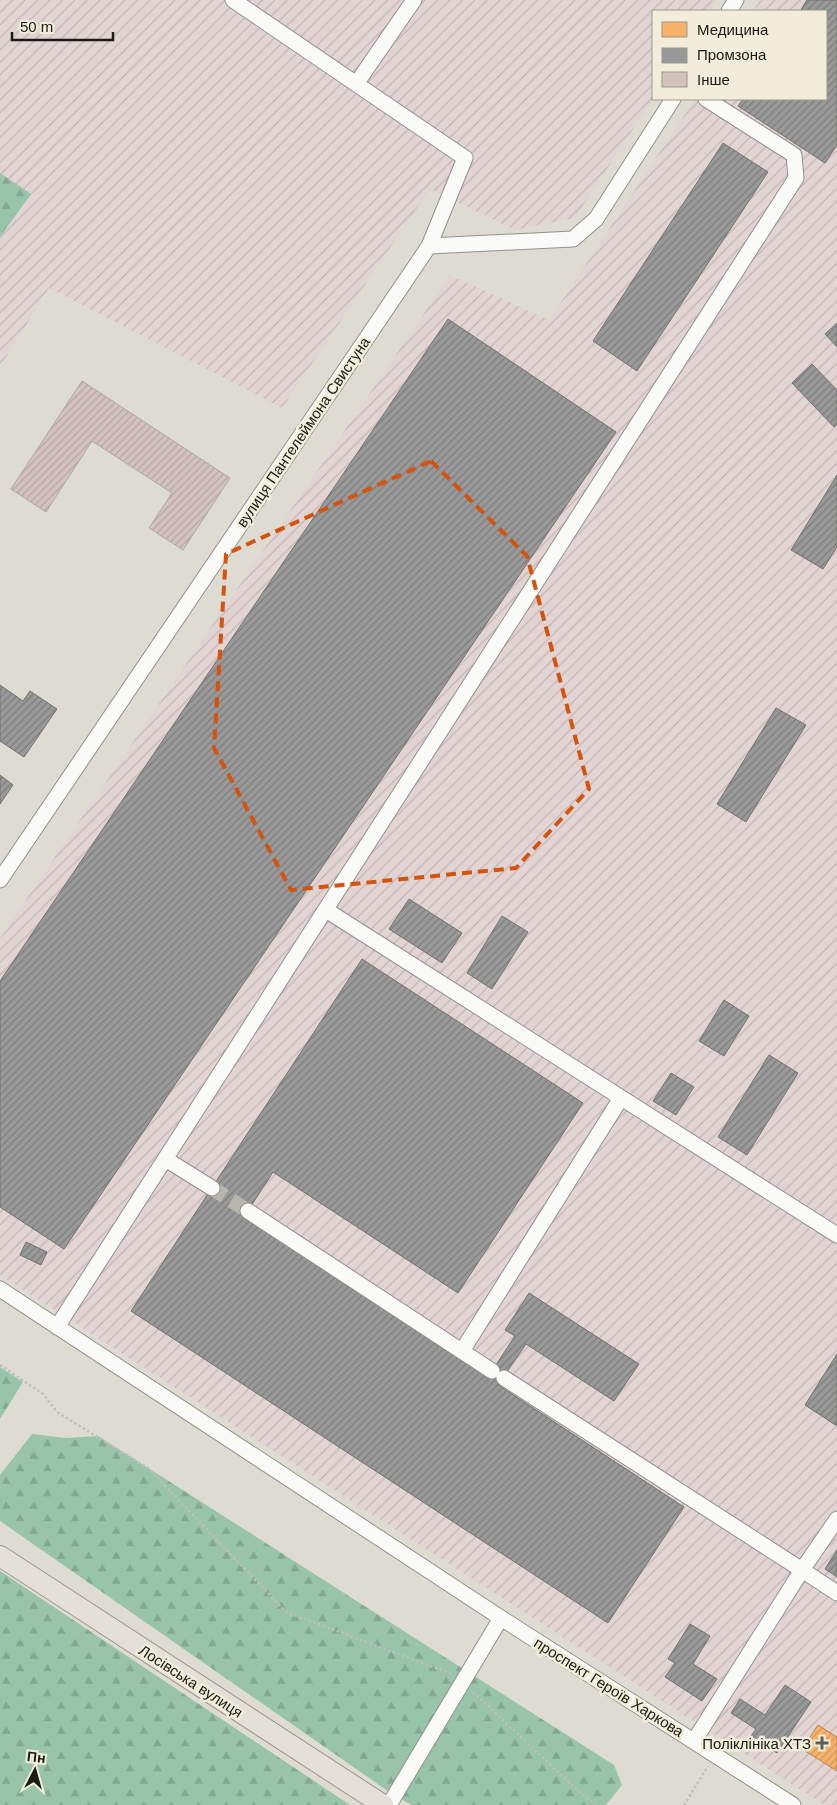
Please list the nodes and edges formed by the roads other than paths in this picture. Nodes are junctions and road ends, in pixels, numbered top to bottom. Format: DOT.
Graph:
graph roads {
  1 [pos="233,0"];
  2 [pos="414,0"];
  3 [pos="250,4"];
  4 [pos="356,84"];
  5 [pos="672,100"];
  6 [pos="708,100"];
  7 [pos="429,246"];
  8 [pos="0,880"];
  9 [pos="326,910"];
  10 [pos="621,1098"];
  11 [pos="167,1160"];
  12 [pos="212,1188"];
  13 [pos="248,1211"];
  14 [pos="837,1235"];
  15 [pos="0,1289"];
  16 [pos="57,1327"];
  17 [pos="462,1351"];
  18 [pos="837,1519"];
  19 [pos="0,1556"];
  20 [pos="802,1570"];
  21 [pos="837,1593"];
  22 [pos="501,1618"];
  23 [pos="694,1741"];
  24 [pos="383,1805"];
  25 [pos="389,1805"];
  26 [pos="793,1805"];
  1 -- 3 [label="street"];
  2 -- 4 [label="street"];
  3 -- 4 [label="street"];
  4 -- 7 [label="street, вулиця Пантелеймона Свистуна"];
  5 -- 7 [label="street"];
  6 -- 9 [label="street"];
  7 -- 8 [label="street, вулиця Пантелеймона Свистуна"];
  9 -- 10 [label="street"];
  9 -- 16 [label="street"];
  10 -- 14 [label="street"];
  10 -- 17 [label="street"];
  11 -- 12 [label="street"];
  13 -- 17 [label="street"];
  15 -- 16 [label="street, проспект Героїв Харкова"];
  16 -- 22 [label="street, проспект Героїв Харкова"];
  17 -- 20 [label="street"];
  18 -- 20 [label="street"];
  19 -- 24 [label="main road, Лосівська вулиця"];
  20 -- 21 [label="street"];
  20 -- 23 [label="street"];
  22 -- 23 [label="street, проспект Героїв Харкова"];
  22 -- 25 [label="street"];
  23 -- 26 [label="street, проспект Героїв Харкова"];
}
